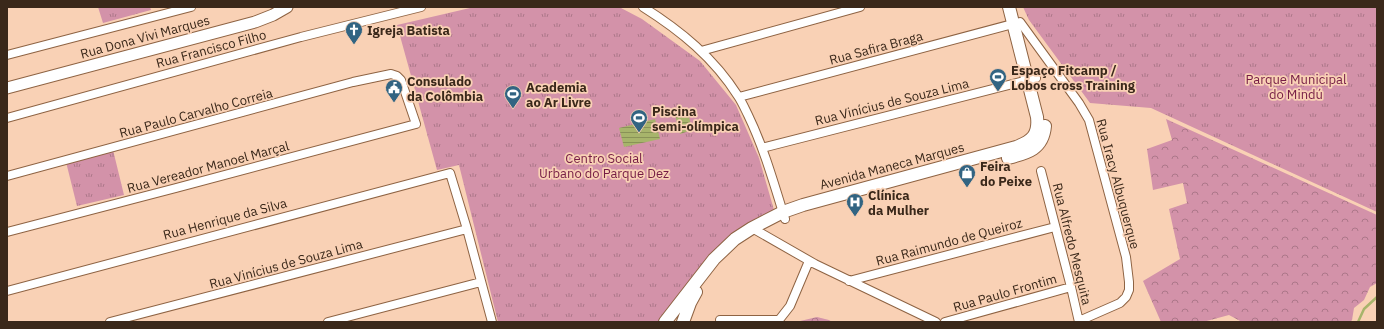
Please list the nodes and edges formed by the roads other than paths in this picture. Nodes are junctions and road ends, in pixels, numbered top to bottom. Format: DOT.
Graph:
graph roads {
  1 [pos="191,7"];
  2 [pos="288,7"];
  3 [pos="421,7"];
  4 [pos="643,7"];
  5 [pos="860,7"];
  6 [pos="1009,7"];
  7 [pos="1016,7"];
  8 [pos="1016,22"];
  9 [pos="701,51"];
  10 [pos="7,55"];
  11 [pos="391,74"];
  12 [pos="1032,79"];
  13 [pos="7,88"];
  14 [pos="739,97"];
  15 [pos="7,118"];
  16 [pos="762,148"];
  17 [pos="1041,171"];
  18 [pos="7,176"];
  19 [pos="784,215"];
  20 [pos="1054,227"];
  21 [pos="467,229"];
  22 [pos="756,230"];
  23 [pos="7,232"];
  24 [pos="809,260"];
  25 [pos="849,281"];
  26 [pos="481,282"];
  27 [pos="1071,287"];
  28 [pos="7,291"];
  29 [pos="720,320"];
  30 [pos="779,321"];
  31 [pos="1079,321"];
  32 [pos="110,322"];
  33 [pos="328,322"];
  34 [pos="492,322"];
  35 [pos="665,322"];
  36 [pos="683,322"];
  37 [pos="936,322"];
  38 [pos="945,322"];
  1 -- 10 [label="street"];
  2 -- 13 [label="street, Rua Dona Vivi Marques"];
  3 -- 15 [label="street, Rua Francisco Filho"];
  4 -- 9 [label="street"];
  5 -- 9 [label="street"];
  6 -- 8 [label="main road, Avenida Maneca Marques"];
  7 -- 8 [label="main road, Avenida Maneca Marques"];
  8 -- 12 [label="main road, Avenida Maneca Marques"];
  8 -- 14 [label="street, Rua Safira Braga"];
  8 -- 31 [label="street, Rua Iracy Albuquerque"];
  9 -- 14 [label="street"];
  11 -- 18 [label="street, Rua Paulo Carvalho Correia"];
  11 -- 23 [label="street, Rua Vereador Manoel Marçal"];
  12 -- 16 [label="street, Rua Vinícius de Souza Lima"];
  12 -- 19 [label="main road, Avenida Maneca Marques"];
  14 -- 16 [label="street"];
  16 -- 19 [label="street"];
  17 -- 20 [label="street, Rua Alfredo Mesquita"];
  19 -- 22 [label="main road, Avenida Maneca Marques"];
  20 -- 25 [label="street, Rua Raimundo de Queiroz"];
  20 -- 27 [label="street, Rua Alfredo Mesquita"];
  21 -- 26 [label="street"];
  21 -- 28 [label="street, Rua Henrique da Silva"];
  21 -- 32 [label="street, Rua Vinícius de Souza Lima"];
  22 -- 24 [label="street"];
  22 -- 35 [label="main road, Avenida Maneca Marques"];
  22 -- 36 [label="main road, Avenida Maneca Marques"];
  24 -- 25 [label="street"];
  24 -- 30 [label="street"];
  25 -- 37 [label="street"];
  26 -- 33 [label="street"];
  26 -- 34 [label="street"];
  27 -- 31 [label="street, Rua Alfredo Mesquita"];
  27 -- 38 [label="street, Rua Paulo Frontim"];
  29 -- 30 [label="street"];
}
